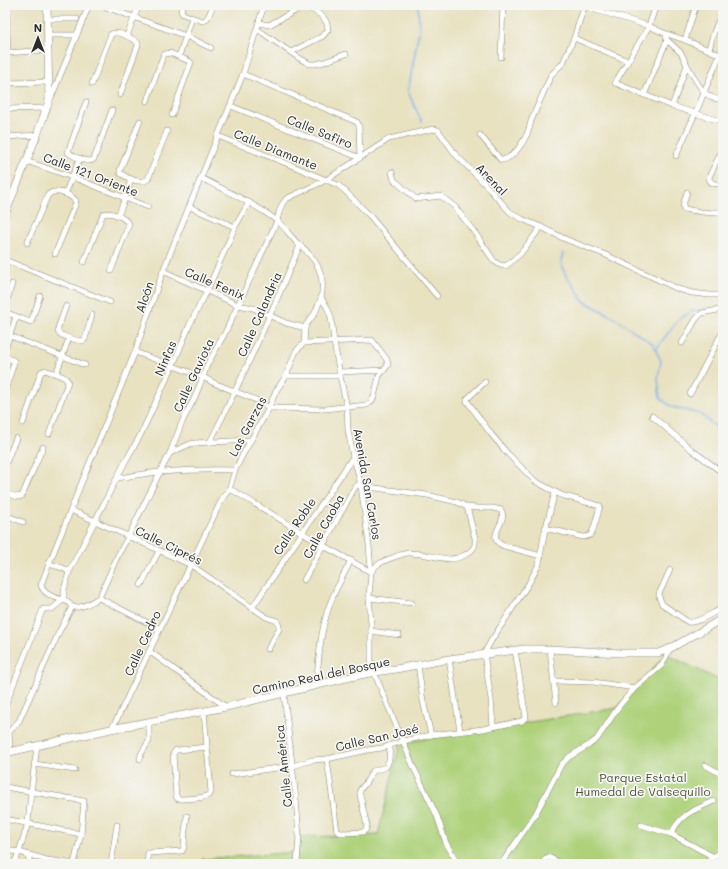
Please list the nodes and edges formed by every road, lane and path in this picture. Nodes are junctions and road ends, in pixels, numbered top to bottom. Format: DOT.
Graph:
graph roads {
  1 [pos="6,5"];
  2 [pos="47,5"];
  3 [pos="89,5"];
  4 [pos="100,5"];
  5 [pos="138,5"];
  6 [pos="183,5"];
  7 [pos="213,5"];
  8 [pos="264,5"];
  9 [pos="503,5"];
  10 [pos="579,5"];
  11 [pos="656,5"];
  12 [pos="696,5"];
  13 [pos="306,6"];
  14 [pos="584,7"];
  15 [pos="723,10"];
  16 [pos="134,17"];
  17 [pos="192,18"];
  18 [pos="48,19"];
  19 [pos="77,19"];
  20 [pos="258,26"];
  21 [pos="649,26"];
  22 [pos="664,33"];
  23 [pos="48,35"];
  24 [pos="77,35"];
  25 [pos="127,36"];
  26 [pos="186,36"];
  27 [pos="574,38"];
  28 [pos="667,40"];
  29 [pos="685,40"];
  30 [pos="211,48"];
  31 [pos="709,49"];
  32 [pos="48,50"];
  33 [pos="290,52"];
  34 [pos="7,53"];
  35 [pos="346,54"];
  36 [pos="722,55"];
  37 [pos="179,56"];
  38 [pos="501,57"];
  39 [pos="628,61"];
  40 [pos="687,65"];
  41 [pos="243,74"];
  42 [pos="49,82"];
  43 [pos="5,83"];
  44 [pos="92,84"];
  45 [pos="704,92"];
  46 [pos="120,95"];
  47 [pos="644,95"];
  48 [pos="722,100"];
  49 [pos="147,101"];
  50 [pos="86,102"];
  51 [pos="48,104"];
  52 [pos="231,106"];
  53 [pos="672,106"];
  54 [pos="5,109"];
  55 [pos="112,110"];
  56 [pos="172,114"];
  57 [pos="695,114"];
  58 [pos="140,121"];
  59 [pos="723,122"];
  60 [pos="167,131"];
  61 [pos="37,135"];
  62 [pos="480,135"];
  63 [pos="218,136"];
  64 [pos="5,137"];
  65 [pos="723,148"];
  66 [pos="676,156"];
  67 [pos="80,158"];
  68 [pos="360,158"];
  69 [pos="26,161"];
  70 [pos="392,172"];
  71 [pos="72,177"];
  72 [pos="201,178"];
  73 [pos="131,179"];
  74 [pos="326,180"];
  75 [pos="723,184"];
  76 [pos="687,192"];
  77 [pos="65,194"];
  78 [pos="125,198"];
  79 [pos="249,202"];
  80 [pos="148,207"];
  81 [pos="190,207"];
  82 [pos="723,212"];
  83 [pos="5,214"];
  84 [pos="118,216"];
  85 [pos="277,221"];
  86 [pos="235,227"];
  87 [pos="541,227"];
  88 [pos="27,243"];
  89 [pos="300,245"];
  90 [pos="55,254"];
  91 [pos="5,260"];
  92 [pos="84,262"];
  93 [pos="112,271"];
  94 [pos="163,272"];
  95 [pos="12,284"];
  96 [pos="207,291"];
  97 [pos="723,295"];
  98 [pos="40,296"];
  99 [pos="437,296"];
  100 [pos="321,298"];
  101 [pos="110,302"];
  102 [pos="238,305"];
  103 [pos="5,306"];
  104 [pos="66,306"];
  105 [pos="723,309"];
  106 [pos="5,312"];
  107 [pos="92,315"];
  108 [pos="270,316"];
  109 [pos="16,317"];
  110 [pos="305,328"];
  111 [pos="723,331"];
  112 [pos="7,335"];
  113 [pos="70,338"];
  114 [pos="334,342"];
  115 [pos="304,343"];
  116 [pos="682,343"];
  117 [pos="5,349"];
  118 [pos="135,352"];
  119 [pos="5,356"];
  120 [pos="62,356"];
  121 [pos="85,365"];
  122 [pos="173,365"];
  123 [pos="384,370"];
  124 [pos="56,374"];
  125 [pos="340,374"];
  126 [pos="286,376"];
  127 [pos="203,377"];
  128 [pos="485,382"];
  129 [pos="5,390"];
  130 [pos="236,391"];
  131 [pos="690,394"];
  132 [pos="347,407"];
  133 [pos="269,408"];
  134 [pos="652,416"];
  135 [pos="23,423"];
  136 [pos="49,434"];
  137 [pos="16,438"];
  138 [pos="250,440"];
  139 [pos="210,442"];
  140 [pos="174,443"];
  141 [pos="190,444"];
  142 [pos="43,447"];
  143 [pos="170,453"];
  144 [pos="353,457"];
  145 [pos="5,465"];
  146 [pos="235,470"];
  147 [pos="160,472"];
  148 [pos="723,474"];
  149 [pos="118,478"];
  150 [pos="361,485"];
  151 [pos="229,490"];
  152 [pos="554,492"];
  153 [pos="6,494"];
  154 [pos="5,501"];
  155 [pos="467,507"];
  156 [pos="71,510"];
  157 [pos="5,515"];
  158 [pos="96,521"];
  159 [pos="23,522"];
  160 [pos="546,528"];
  161 [pos="302,532"];
  162 [pos="128,537"];
  163 [pos="324,546"];
  164 [pos="159,551"];
  165 [pos="541,556"];
  166 [pos="351,560"];
  167 [pos="49,564"];
  168 [pos="191,565"];
  169 [pos="670,570"];
  170 [pos="69,572"];
  171 [pos="371,572"];
  172 [pos="304,580"];
  173 [pos="140,585"];
  174 [pos="99,598"];
  175 [pos="369,598"];
  176 [pos="63,600"];
  177 [pos="412,603"];
  178 [pos="72,607"];
  179 [pos="252,608"];
  180 [pos="723,608"];
  181 [pos="723,618"];
  182 [pos="160,629"];
  183 [pos="371,631"];
  184 [pos="399,635"];
  185 [pos="268,649"];
  186 [pos="669,649"];
  187 [pos="515,650"];
  188 [pos="550,650"];
  189 [pos="149,651"];
  190 [pos="484,654"];
  191 [pos="449,659"];
  192 [pos="418,665"];
  193 [pos="375,672"];
  194 [pos="554,681"];
  195 [pos="316,686"];
  196 [pos="635,688"];
  197 [pos="284,694"];
  198 [pos="556,702"];
  199 [pos="5,706"];
  200 [pos="226,707"];
  201 [pos="204,712"];
  202 [pos="149,722"];
  203 [pos="493,726"];
  204 [pos="111,730"];
  205 [pos="7,731"];
  206 [pos="460,731"];
  207 [pos="431,735"];
  208 [pos="403,741"];
  209 [pos="37,746"];
  210 [pos="390,746"];
  211 [pos="207,747"];
  212 [pos="8,752"];
  213 [pos="140,759"];
  214 [pos="327,759"];
  215 [pos="34,764"];
  216 [pos="705,765"];
  217 [pos="292,766"];
  218 [pos="75,770"];
  219 [pos="232,774"];
  220 [pos="723,775"];
  221 [pos="5,787"];
  222 [pos="31,792"];
  223 [pos="714,800"];
  224 [pos="187,816"];
  225 [pos="5,819"];
  226 [pos="28,823"];
  227 [pos="117,825"];
  228 [pos="641,825"];
  229 [pos="81,834"];
  230 [pos="672,834"];
  231 [pos="5,850"];
  232 [pos="723,850"];
  233 [pos="19,852"];
  234 [pos="27,855"];
  235 [pos="714,857"];
  236 [pos="47,862"];
  237 [pos="505,863"];
  238 [pos="14,864"];
  239 [pos="30,864"];
  240 [pos="74,864"];
  241 [pos="110,864"];
  242 [pos="147,864"];
  243 [pos="297,864"];
  244 [pos="458,864"];
  245 [pos="542,864"];
  246 [pos="563,864"];
  247 [pos="685,864"];
  248 [pos="690,864"];
  249 [pos="704,864"];
  1 -- 34 [label="street"];
  2 -- 18 [label="street"];
  3 -- 24 [label="street"];
  4 -- 16 [label="street"];
  5 -- 16 [label="street"];
  6 -- 17 [label="street"];
  7 -- 17 [label="street"];
  8 -- 20 [label="street, Alcón"];
  9 -- 38 [label="street"];
  10 -- 14 [label="street"];
  11 -- 21 [label="street"];
  12 -- 29 [label="street"];
  13 -- 20 [label="street"];
  13 -- 33 [label="street"];
  14 -- 21 [label="street"];
  14 -- 27 [label="street"];
  15 -- 31 [label="street"];
  16 -- 25 [label="street"];
  16 -- 26 [label="street"];
  17 -- 26 [label="street"];
  18 -- 19 [label="street"];
  18 -- 23 [label="street"];
  20 -- 33 [label="street"];
  20 -- 41 [label="street, Alcón"];
  21 -- 22 [label="street"];
  21 -- 39 [label="street"];
  22 -- 28 [label="street"];
  22 -- 29 [label="street"];
  23 -- 24 [label="street"];
  23 -- 32 [label="street"];
  24 -- 51 [label="street"];
  25 -- 44 [label="street"];
  25 -- 46 [label="street"];
  26 -- 30 [label="street"];
  26 -- 37 [label="street"];
  27 -- 39 [label="street"];
  27 -- 62 [label="street"];
  28 -- 40 [label="street"];
  28 -- 47 [label="street"];
  29 -- 31 [label="street"];
  31 -- 36 [label="street"];
  32 -- 34 [label="street"];
  32 -- 42 [label="street"];
  33 -- 35 [label="street"];
  36 -- 45 [label="street"];
  37 -- 49 [label="street"];
  37 -- 56 [label="street"];
  39 -- 47 [label="street"];
  40 -- 45 [label="street"];
  40 -- 53 [label="street"];
  41 -- 52 [label="street, Alcón"];
  41 -- 68 [label="street"];
  42 -- 43 [label="street"];
  42 -- 51 [label="street"];
  45 -- 48 [label="street"];
  45 -- 57 [label="street"];
  47 -- 53 [label="street"];
  50 -- 67 [label="street"];
  51 -- 54 [label="street"];
  51 -- 61 [label="street"];
  52 -- 63 [label="street, Alcón"];
  52 -- 68 [label="street, Calle Safiro"];
  53 -- 57 [label="street"];
  55 -- 67 [label="street"];
  57 -- 59 [label="street"];
  57 -- 66 [label="street"];
  58 -- 73 [label="street"];
  60 -- 73 [label="street"];
  61 -- 64 [label="street"];
  61 -- 69 [label="street"];
  63 -- 72 [label="street, Alcón"];
  63 -- 74 [label="street, Calle Diamante"];
  65 -- 75 [label="street"];
  67 -- 71 [label="street"];
  68 -- 74 [label="street, Arenal"];
  68 -- 87 [label="street, Arenal"];
  69 -- 71 [label="street, Calle 121 Oriente"];
  69 -- 83 [label="street"];
  70 -- 87 [label="street"];
  71 -- 77 [label="street"];
  71 -- 78 [label="street, Calle 121 Oriente"];
  72 -- 79 [label="street, Avenida San Carlos"];
  72 -- 81 [label="street, Alcón"];
  73 -- 78 [label="street"];
  74 -- 85 [label="street, Arenal"];
  74 -- 99 [label="street, Calle Diamante"];
  76 -- 82 [label="street"];
  77 -- 88 [label="street"];
  77 -- 90 [label="street"];
  78 -- 80 [label="street, Calle 121 Oriente"];
  78 -- 84 [label="street"];
  79 -- 85 [label="street, Avenida San Carlos"];
  79 -- 86 [label="street, Ninfas"];
  81 -- 86 [label="street"];
  81 -- 94 [label="street, Alcón"];
  84 -- 92 [label="street"];
  84 -- 93 [label="street"];
  85 -- 89 [label="street, Avenida San Carlos"];
  85 -- 102 [label="street, Calle Gaviota"];
  86 -- 96 [label="street, Ninfas"];
  87 -- 97 [label="street, Arenal"];
  89 -- 100 [label="street, Avenida San Carlos"];
  89 -- 108 [label="street, Calle Calandria"];
  91 -- 101 [label="street"];
  94 -- 96 [label="street, Calle Fenix"];
  94 -- 118 [label="street, Alcón"];
  95 -- 103 [label="street"];
  96 -- 102 [label="street, Calle Fenix"];
  96 -- 122 [label="street, Ninfas"];
  98 -- 109 [label="street"];
  100 -- 110 [label="street"];
  100 -- 114 [label="street, Avenida San Carlos"];
  102 -- 108 [label="street, Calle Fenix"];
  102 -- 127 [label="street, Calle Gaviota"];
  104 -- 113 [label="street"];
  105 -- 116 [label="street"];
  106 -- 109 [label="street"];
  107 -- 113 [label="street"];
  108 -- 110 [label="street, Calle Fenix"];
  108 -- 130 [label="street, Calle Calandria"];
  109 -- 112 [label="street"];
  110 -- 115 [label="street"];
  111 -- 131 [label="street"];
  112 -- 117 [label="street"];
  112 -- 120 [label="street"];
  113 -- 120 [label="street"];
  114 -- 115 [label="street"];
  114 -- 123 [label="street"];
  114 -- 125 [label="street, Avenida San Carlos"];
  115 -- 126 [label="street, Las Garzas"];
  118 -- 122 [label="street"];
  118 -- 156 [label="street, Alcón"];
  119 -- 129 [label="street"];
  120 -- 121 [label="street"];
  120 -- 124 [label="street"];
  122 -- 127 [label="street"];
  122 -- 149 [label="street, Ninfas"];
  123 -- 125 [label="street"];
  123 -- 132 [label="street"];
  124 -- 135 [label="street"];
  124 -- 136 [label="street"];
  125 -- 126 [label="street"];
  125 -- 132 [label="street, Avenida San Carlos"];
  126 -- 133 [label="street, Las Garzas"];
  127 -- 130 [label="street"];
  127 -- 140 [label="street, Calle Gaviota"];
  128 -- 152 [label="street"];
  130 -- 133 [label="street"];
  130 -- 139 [label="street, Calle Calandria"];
  132 -- 133 [label="street"];
  132 -- 144 [label="street, Avenida San Carlos"];
  133 -- 138 [label="street, Las Garzas"];
  134 -- 148 [label="street"];
  137 -- 145 [label="street"];
  138 -- 139 [label="street"];
  138 -- 146 [label="street, Las Garzas"];
  139 -- 141 [label="street"];
  140 -- 141 [label="street"];
  140 -- 143 [label="street, Calle Gaviota"];
  141 -- 143 [label="street"];
  142 -- 153 [label="street"];
  143 -- 147 [label="street, Calle Gaviota"];
  144 -- 150 [label="street, Avenida San Carlos"];
  144 -- 161 [label="street, Calle Roble"];
  146 -- 147 [label="street"];
  146 -- 151 [label="street, Las Garzas"];
  147 -- 149 [label="street"];
  147 -- 162 [label="street, Calle Gaviota"];
  149 -- 158 [label="street, Ninfas"];
  150 -- 155 [label="street"];
  150 -- 163 [label="street, Calle Caoba"];
  150 -- 171 [label="street, Avenida San Carlos"];
  151 -- 161 [label="street"];
  151 -- 168 [label="street, Las Garzas"];
  152 -- 160 [label="street"];
  152 -- 160 [label="street"];
  153 -- 154 [label="street"];
  155 -- 165 [label="street"];
  155 -- 171 [label="street"];
  156 -- 158 [label="street, Calle Ciprés"];
  156 -- 167 [label="street, Alcón"];
  157 -- 159 [label="street"];
  158 -- 162 [label="street, Calle Ciprés"];
  158 -- 170 [label="street, Ninfas"];
  160 -- 165 [label="street"];
  161 -- 163 [label="street"];
  161 -- 179 [label="street, Calle Roble"];
  162 -- 164 [label="street, Calle Ciprés"];
  162 -- 174 [label="street, Calle Gaviota"];
  163 -- 166 [label="street"];
  163 -- 172 [label="street, Calle Caoba"];
  164 -- 168 [label="street, Calle Ciprés"];
  164 -- 173 [label="street"];
  165 -- 190 [label="street"];
  166 -- 171 [label="street"];
  166 -- 195 [label="street"];
  167 -- 170 [label="street"];
  167 -- 176 [label="street, Alcón"];
  168 -- 179 [label="street, Calle Ciprés"];
  168 -- 182 [label="street, Calle Cedro"];
  169 -- 180 [label="street"];
  170 -- 176 [label="street, Ninfas"];
  171 -- 175 [label="street, Avenida San Carlos"];
  174 -- 178 [label="street"];
  174 -- 182 [label="street"];
  175 -- 177 [label="street"];
  175 -- 183 [label="street, Avenida San Carlos"];
  176 -- 178 [label="street"];
  176 -- 199 [label="street"];
  178 -- 205 [label="street"];
  179 -- 185 [label="street, Calle Ciprés"];
  181 -- 186 [label="street, Camino Real del Bosque"];
  182 -- 189 [label="street, Calle Cedro"];
  183 -- 184 [label="street"];
  183 -- 193 [label="street, Avenida San Carlos"];
  186 -- 188 [label="street, Camino Real del Bosque"];
  186 -- 196 [label="street"];
  187 -- 188 [label="street, Camino Real del Bosque"];
  187 -- 190 [label="street, Camino Real del Bosque"];
  187 -- 203 [label="street, Calle San José"];
  188 -- 194 [label="street"];
  189 -- 200 [label="street"];
  189 -- 204 [label="street, Calle Cedro"];
  190 -- 191 [label="street, Camino Real del Bosque"];
  190 -- 203 [label="street"];
  191 -- 192 [label="street, Camino Real del Bosque"];
  191 -- 206 [label="street"];
  192 -- 193 [label="street, Camino Real del Bosque"];
  192 -- 207 [label="street"];
  193 -- 195 [label="street, Camino Real del Bosque"];
  193 -- 208 [label="street, Avenida San Carlos"];
  194 -- 196 [label="street"];
  194 -- 198 [label="street"];
  195 -- 197 [label="street, Camino Real del Bosque"];
  196 -- 237 [label="street"];
  197 -- 200 [label="street, Camino Real del Bosque"];
  197 -- 217 [label="street, Calle América"];
  200 -- 201 [label="street, Camino Real del Bosque"];
  201 -- 202 [label="street, Camino Real del Bosque"];
  201 -- 211 [label="street"];
  202 -- 204 [label="street, Camino Real del Bosque"];
  202 -- 213 [label="street"];
  203 -- 206 [label="street, Calle San José"];
  204 -- 209 [label="street, Camino Real del Bosque"];
  205 -- 212 [label="street"];
  206 -- 207 [label="street, Calle San José"];
  207 -- 208 [label="street, Calle San José"];
  208 -- 210 [label="street, Calle San José"];
  208 -- 244 [label="street, Avenida San Carlos"];
  209 -- 212 [label="street, Camino Real del Bosque"];
  209 -- 215 [label="street"];
  210 -- 214 [label="street, Calle San José"];
  210 -- 214 [label="street"];
  211 -- 211 [label="street"];
  214 -- 217 [label="street, Calle San José"];
  215 -- 218 [label="street"];
  215 -- 222 [label="street"];
  216 -- 220 [label="street"];
  217 -- 219 [label="street, Calle San José"];
  217 -- 243 [label="street, Calle América"];
  221 -- 222 [label="street"];
  222 -- 226 [label="street"];
  222 -- 229 [label="street"];
  223 -- 230 [label="street"];
  224 -- 242 [label="street"];
  225 -- 226 [label="street"];
  226 -- 229 [label="street"];
  226 -- 233 [label="street"];
  227 -- 241 [label="street"];
  228 -- 230 [label="street"];
  229 -- 240 [label="street"];
  230 -- 235 [label="street"];
  231 -- 233 [label="street"];
  232 -- 235 [label="street"];
  233 -- 234 [label="street"];
  233 -- 238 [label="street"];
  234 -- 236 [label="street"];
  234 -- 239 [label="street"];
  235 -- 249 [label="street"];
  236 -- 240 [label="street"];
  245 -- 246 [label="street"];
  247 -- 248 [label="street"];
}
